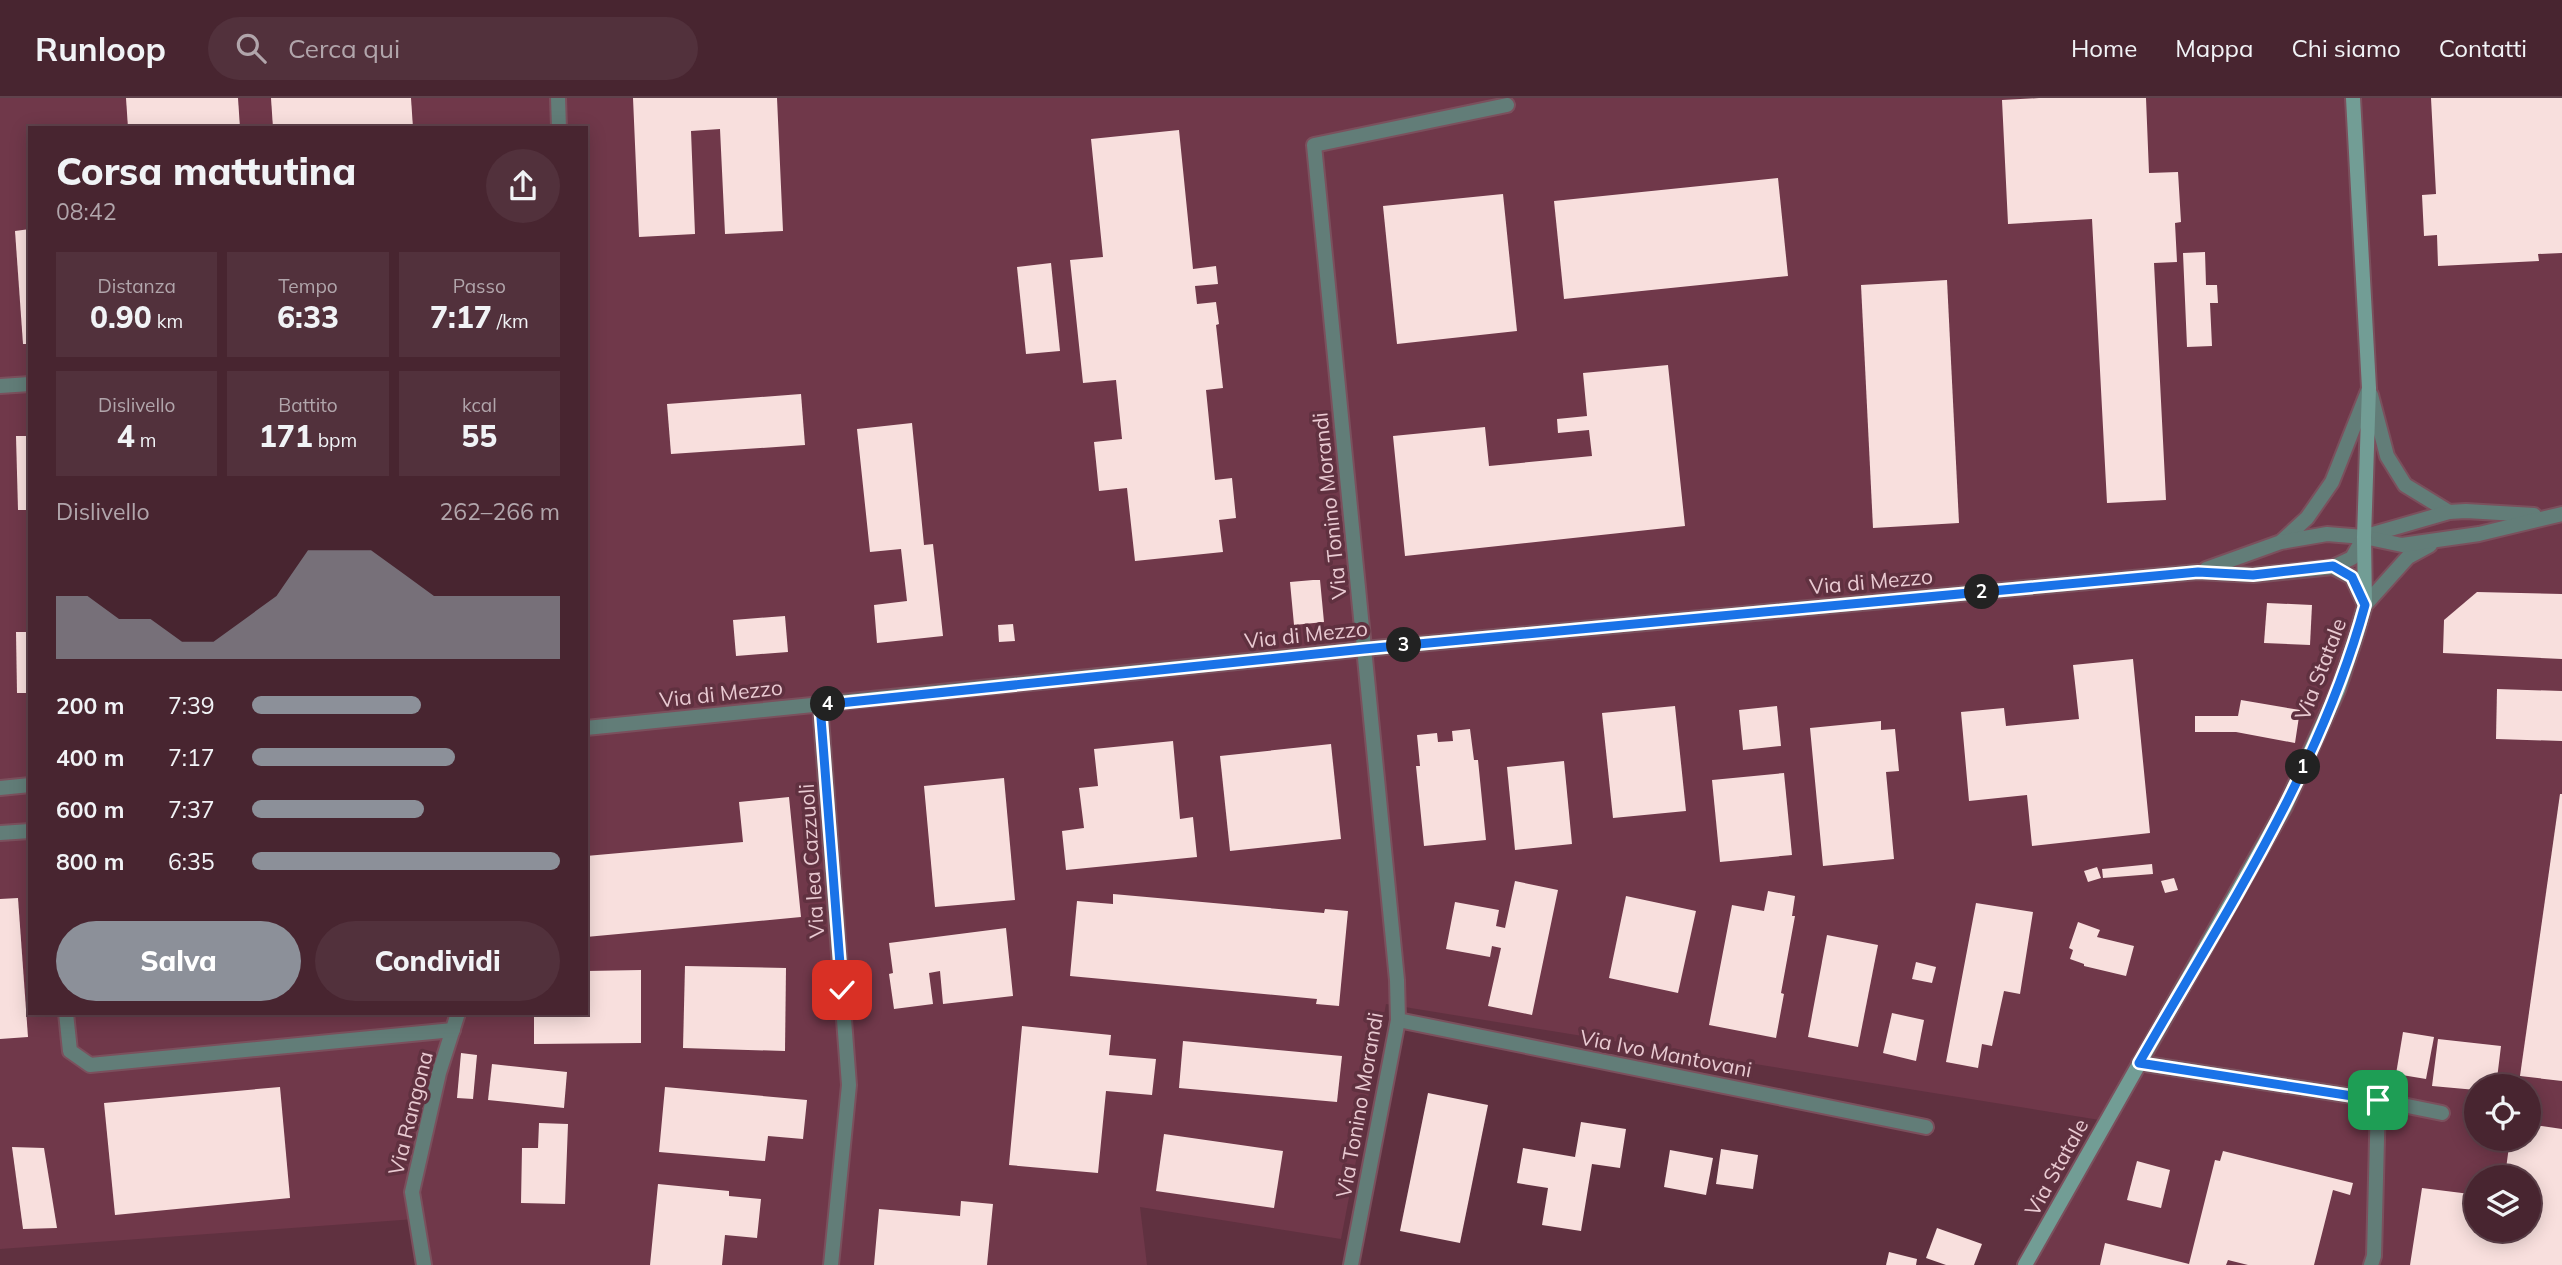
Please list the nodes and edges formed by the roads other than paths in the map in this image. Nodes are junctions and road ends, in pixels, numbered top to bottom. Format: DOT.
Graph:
graph roads {
  1 [pos="558,98"];
  2 [pos="2353,98"];
  3 [pos="1507,105"];
  4 [pos="559,126"];
  5 [pos="28,384"];
  6 [pos="0,386"];
  7 [pos="2369,388"];
  8 [pos="2449,512"];
  9 [pos="2555,515"];
  10 [pos="2364,537"];
  11 [pos="2443,539"];
  12 [pos="2281,542"];
  13 [pos="2333,566"];
  14 [pos="2198,572"];
  15 [pos="2365,605"];
  16 [pos="1364,649"];
  17 [pos="820,705"];
  18 [pos="588,728"];
  19 [pos="28,785"];
  20 [pos="0,788"];
  21 [pos="28,831"];
  22 [pos="0,833"];
  23 [pos="66,1015"];
  24 [pos="457,1015"];
  25 [pos="1398,1020"];
  26 [pos="453,1030"];
  27 [pos="2139,1063"];
  28 [pos="2378,1100"];
  29 [pos="2442,1113"];
  30 [pos="1926,1127"];
  31 [pos="424,1265"];
  32 [pos="831,1265"];
  33 [pos="1351,1265"];
  34 [pos="2025,1265"];
  35 [pos="2371,1265"];
  1 -- 4 [label="street"];
  2 -- 7 [label="main road, Via Statale"];
  3 -- 16 [label="street, Via Tonino Morandi"];
  5 -- 6 [label="street"];
  7 -- 8 [label="street"];
  7 -- 10 [label="main road, Via Statale"];
  7 -- 12 [label="street"];
  8 -- 9 [label="street"];
  8 -- 10 [label="street"];
  9 -- 11 [label="street"];
  10 -- 11 [label="street"];
  10 -- 12 [label="street"];
  10 -- 13 [label="street"];
  10 -- 15 [label="main road, Via Statale"];
  11 -- 15 [label="street"];
  12 -- 14 [label="street"];
  13 -- 14 [label="street"];
  13 -- 15 [label="street"];
  14 -- 16 [label="street, Via di Mezzo"];
  15 -- 27 [label="main road, Via Statale"];
  16 -- 17 [label="street, Via di Mezzo"];
  16 -- 25 [label="street, Via Tonino Morandi"];
  17 -- 18 [label="street, Via di Mezzo"];
  17 -- 32 [label="street, Via lea Cazzuoli"];
  19 -- 20 [label="street"];
  21 -- 22 [label="street"];
  23 -- 26 [label="street"];
  24 -- 26 [label="street, Via Rangona"];
  25 -- 30 [label="street, Via Ivo Mantovani"];
  25 -- 33 [label="street, Via Tonino Morandi"];
  26 -- 31 [label="street, Via Rangona"];
  27 -- 28 [label="street"];
  27 -- 34 [label="main road, Via Statale"];
  28 -- 29 [label="street"];
  28 -- 35 [label="street"];
}
